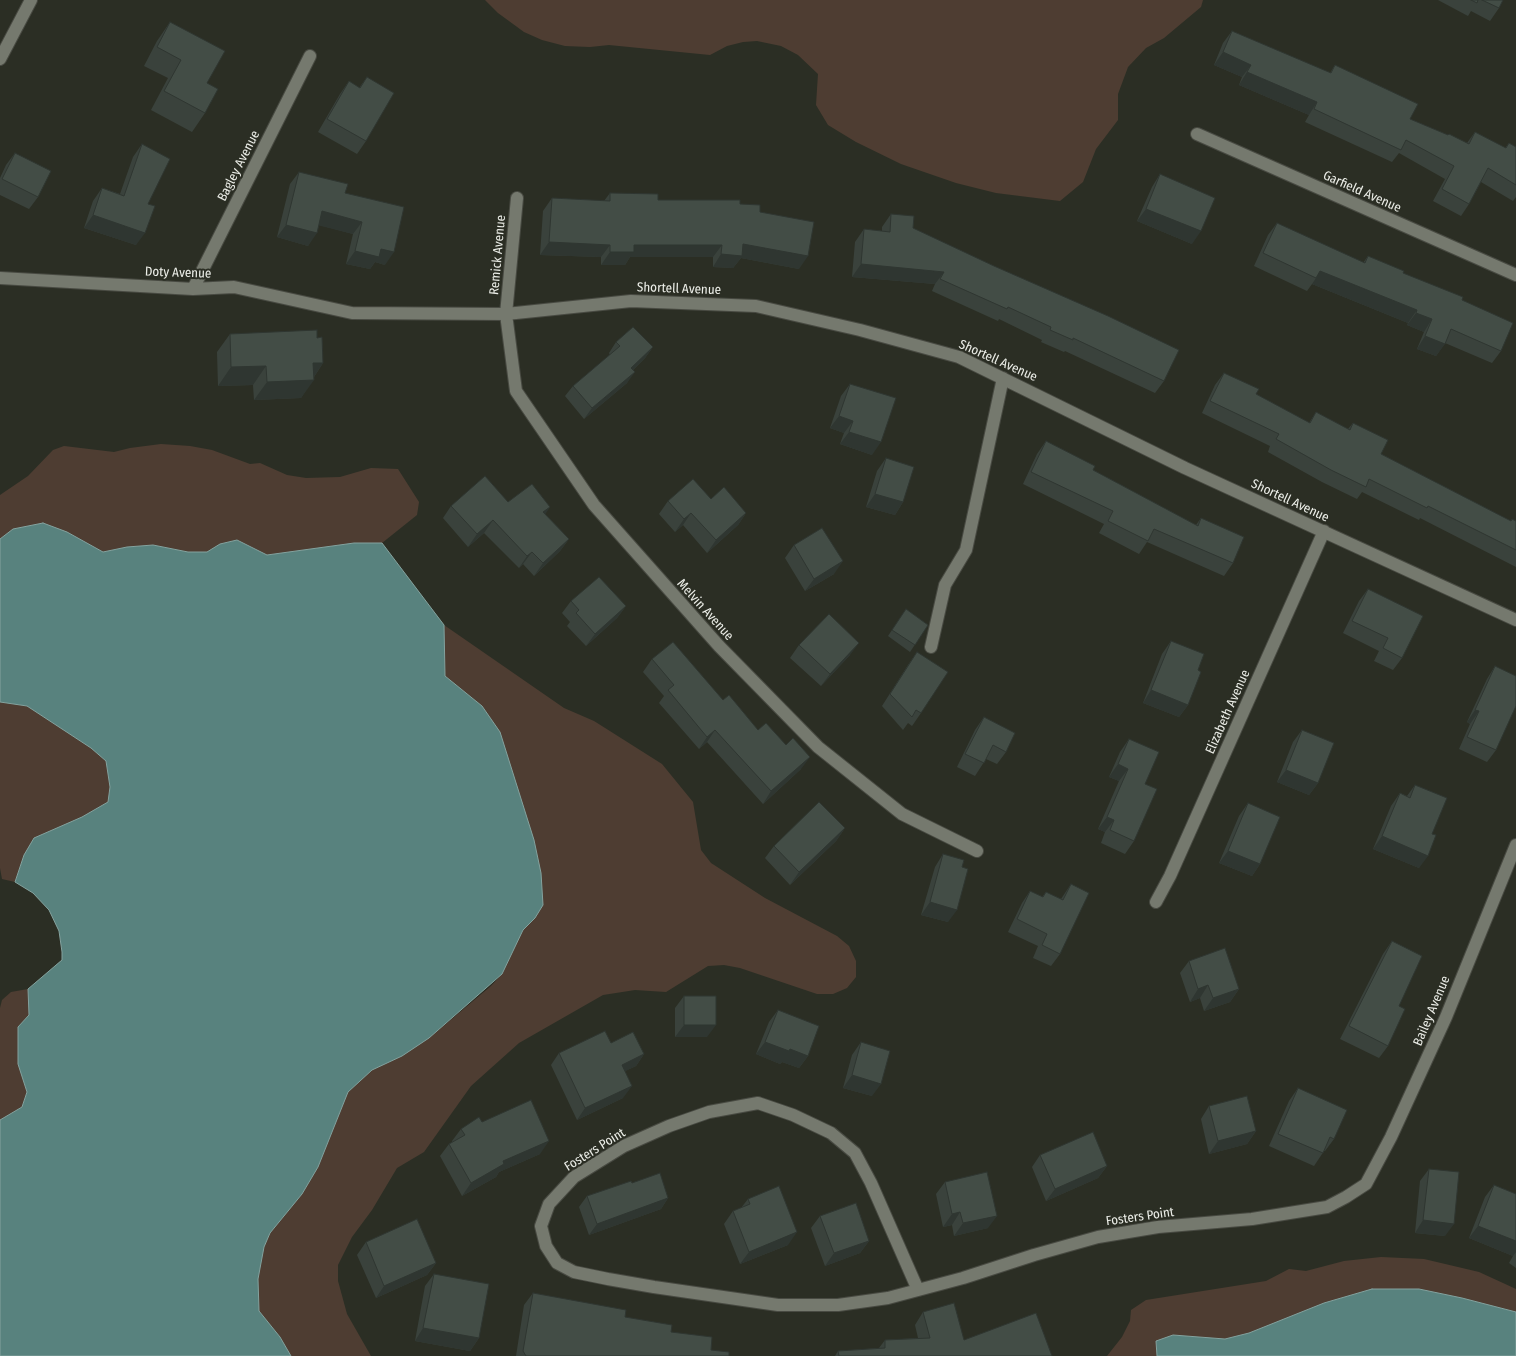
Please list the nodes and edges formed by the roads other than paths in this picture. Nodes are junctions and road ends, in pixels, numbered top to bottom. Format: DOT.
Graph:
graph roads {
  1 [pos="31,0"];
  2 [pos="310,56"];
  3 [pos="0,59"];
  4 [pos="1197,134"];
  5 [pos="517,198"];
  6 [pos="1516,275"];
  7 [pos="0,278"];
  8 [pos="193,289"];
  9 [pos="352,313"];
  10 [pos="506,314"];
  11 [pos="1003,378"];
  12 [pos="1324,532"];
  13 [pos="1516,620"];
  14 [pos="931,647"];
  15 [pos="1516,845"];
  16 [pos="977,851"];
  17 [pos="1156,902"];
  18 [pos="1366,1184"];
  19 [pos="918,1290"];
  1 -- 3 [label="street"];
  2 -- 8 [label="street, Bagley Avenue"];
  4 -- 6 [label="street, Garfield Avenue"];
  5 -- 10 [label="street, Remick Avenue"];
  7 -- 8 [label="street, Doty Avenue"];
  8 -- 9 [label="street, Doty Avenue"];
  9 -- 10 [label="street, Shortell Avenue"];
  10 -- 11 [label="street, Shortell Avenue"];
  10 -- 16 [label="street, Melvin Avenue"];
  11 -- 12 [label="street, Shortell Avenue"];
  11 -- 14 [label="street"];
  12 -- 13 [label="street, Shortell Avenue"];
  12 -- 17 [label="street, Elizabeth Avenue"];
  15 -- 18 [label="street, Bailey Avenue"];
  18 -- 19 [label="street, Fosters Point"];
  19 -- 19 [label="street, Fosters Point"];
}
